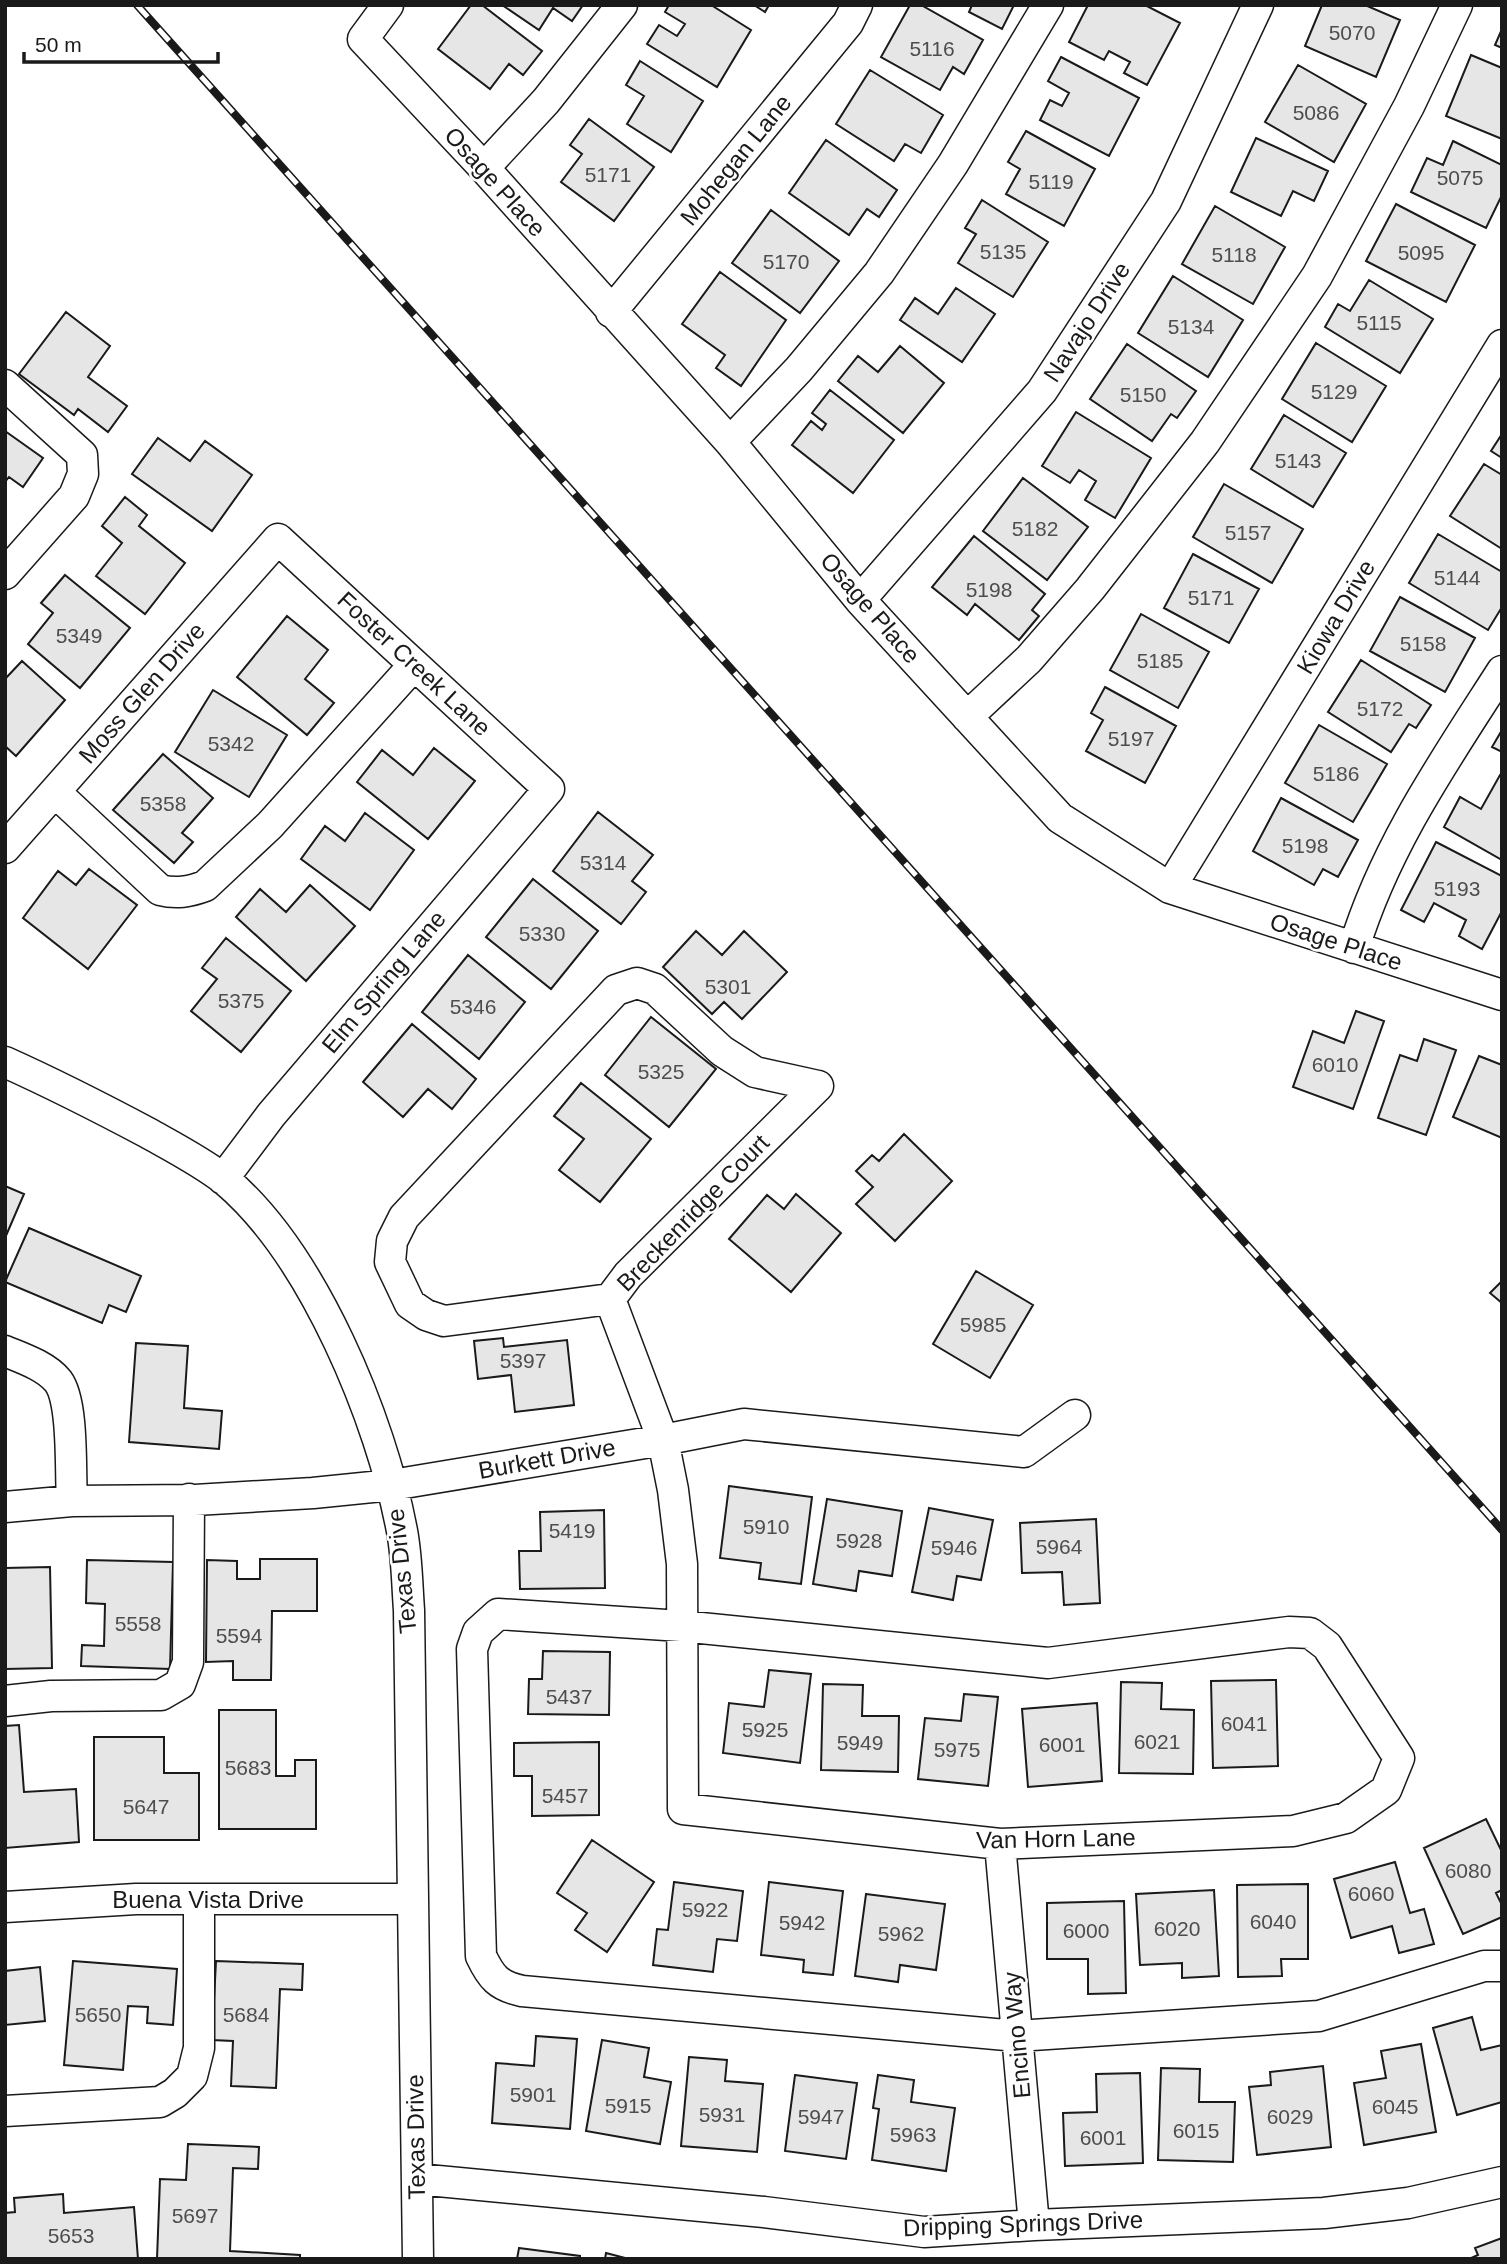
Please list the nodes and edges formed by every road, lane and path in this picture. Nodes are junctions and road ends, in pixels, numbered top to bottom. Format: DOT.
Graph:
graph roads {
  1 [pos="388,5"];
  2 [pos="622,5"];
  3 [pos="857,5"];
  4 [pos="1048,5"];
  5 [pos="1258,5"];
  6 [pos="1457,5"];
  7 [pos="484,168"];
  8 [pos="611,312"];
  9 [pos="1502,345"];
  10 [pos="5,385"];
  11 [pos="730,442"];
  12 [pos="278,539"];
  13 [pos="5,573"];
  14 [pos="860,600"];
  15 [pos="414,665"];
  16 [pos="1502,671"];
  17 [pos="967,717"];
  18 [pos="549,789"];
  19 [pos="55,792"];
  20 [pos="5,848"];
  21 [pos="1170,888"];
  22 [pos="1354,948"];
  23 [pos="1502,996"];
  24 [pos="5,1062"];
  25 [pos="223,1179"];
  26 [pos="610,1299"];
  27 [pos="5,1351"];
  28 [pos="1075,1415"];
  29 [pos="663,1440"];
  30 [pos="392,1485"];
  31 [pos="189,1500"];
  32 [pos="72,1501"];
  33 [pos="5,1507"];
  34 [pos="681,1626"];
  35 [pos="5,1701"];
  36 [pos="682,1809"];
  37 [pos="1000,1844"];
  38 [pos="199,1899"];
  39 [pos="411,1899"];
  40 [pos="5,1907"];
  41 [pos="1502,1966"];
  42 [pos="1017,2036"];
  43 [pos="5,2111"];
  44 [pos="417,2179"];
  45 [pos="1502,2182"];
  46 [pos="1034,2225"];
  47 [pos="418,2259"];
  1 -- 7 [label="street, Osage Place"];
  2 -- 7 [label="street"];
  3 -- 8 [label="street, Mohegan Lane"];
  4 -- 11 [label="street"];
  5 -- 14 [label="street, Navajo Drive"];
  6 -- 17 [label="street"];
  7 -- 8 [label="street, Osage Place"];
  8 -- 11 [label="street, Osage Place"];
  9 -- 21 [label="street, Kiowa Drive"];
  10 -- 13 [label="street"];
  11 -- 14 [label="street, Osage Place"];
  12 -- 15 [label="street, Foster Creek Lane"];
  12 -- 19 [label="street, Moss Glen Drive"];
  14 -- 17 [label="street, Osage Place"];
  15 -- 18 [label="street, Foster Creek Lane"];
  15 -- 19 [label="street"];
  16 -- 22 [label="street"];
  17 -- 21 [label="street, Osage Place"];
  18 -- 25 [label="street, Elm Spring Lane"];
  19 -- 20 [label="street, Moss Glen Drive"];
  21 -- 22 [label="street, Osage Place"];
  22 -- 23 [label="street, Osage Place"];
  24 -- 25 [label="street, Texas Drive"];
  25 -- 30 [label="street, Texas Drive"];
  26 -- 26 [label="street, Breckenridge Court"];
  26 -- 29 [label="street, Breckenridge Court"];
  27 -- 32 [label="street"];
  28 -- 29 [label="street, Burkett Drive"];
  29 -- 30 [label="street, Burkett Drive"];
  29 -- 34 [label="street, Breckenridge Court"];
  30 -- 31 [label="street, Burkett Drive"];
  30 -- 39 [label="street, Texas Drive"];
  31 -- 32 [label="street, Burkett Drive"];
  31 -- 35 [label="street"];
  32 -- 33 [label="street, Burkett Drive"];
  34 -- 36 [label="street, Breckenridge Court"];
  34 -- 37 [label="street, Van Horn Lane"];
  34 -- 42 [label="street"];
  36 -- 37 [label="street, Van Horn Lane"];
  37 -- 42 [label="street, Encino Way"];
  38 -- 39 [label="street, Buena Vista Drive"];
  38 -- 40 [label="street, Buena Vista Drive"];
  38 -- 43 [label="street"];
  39 -- 44 [label="street, Texas Drive"];
  41 -- 42 [label="street"];
  42 -- 46 [label="street, Encino Way"];
  44 -- 46 [label="street, Dripping Springs Drive"];
  44 -- 47 [label="street, Texas Drive"];
  45 -- 46 [label="street, Dripping Springs Drive"];
}
